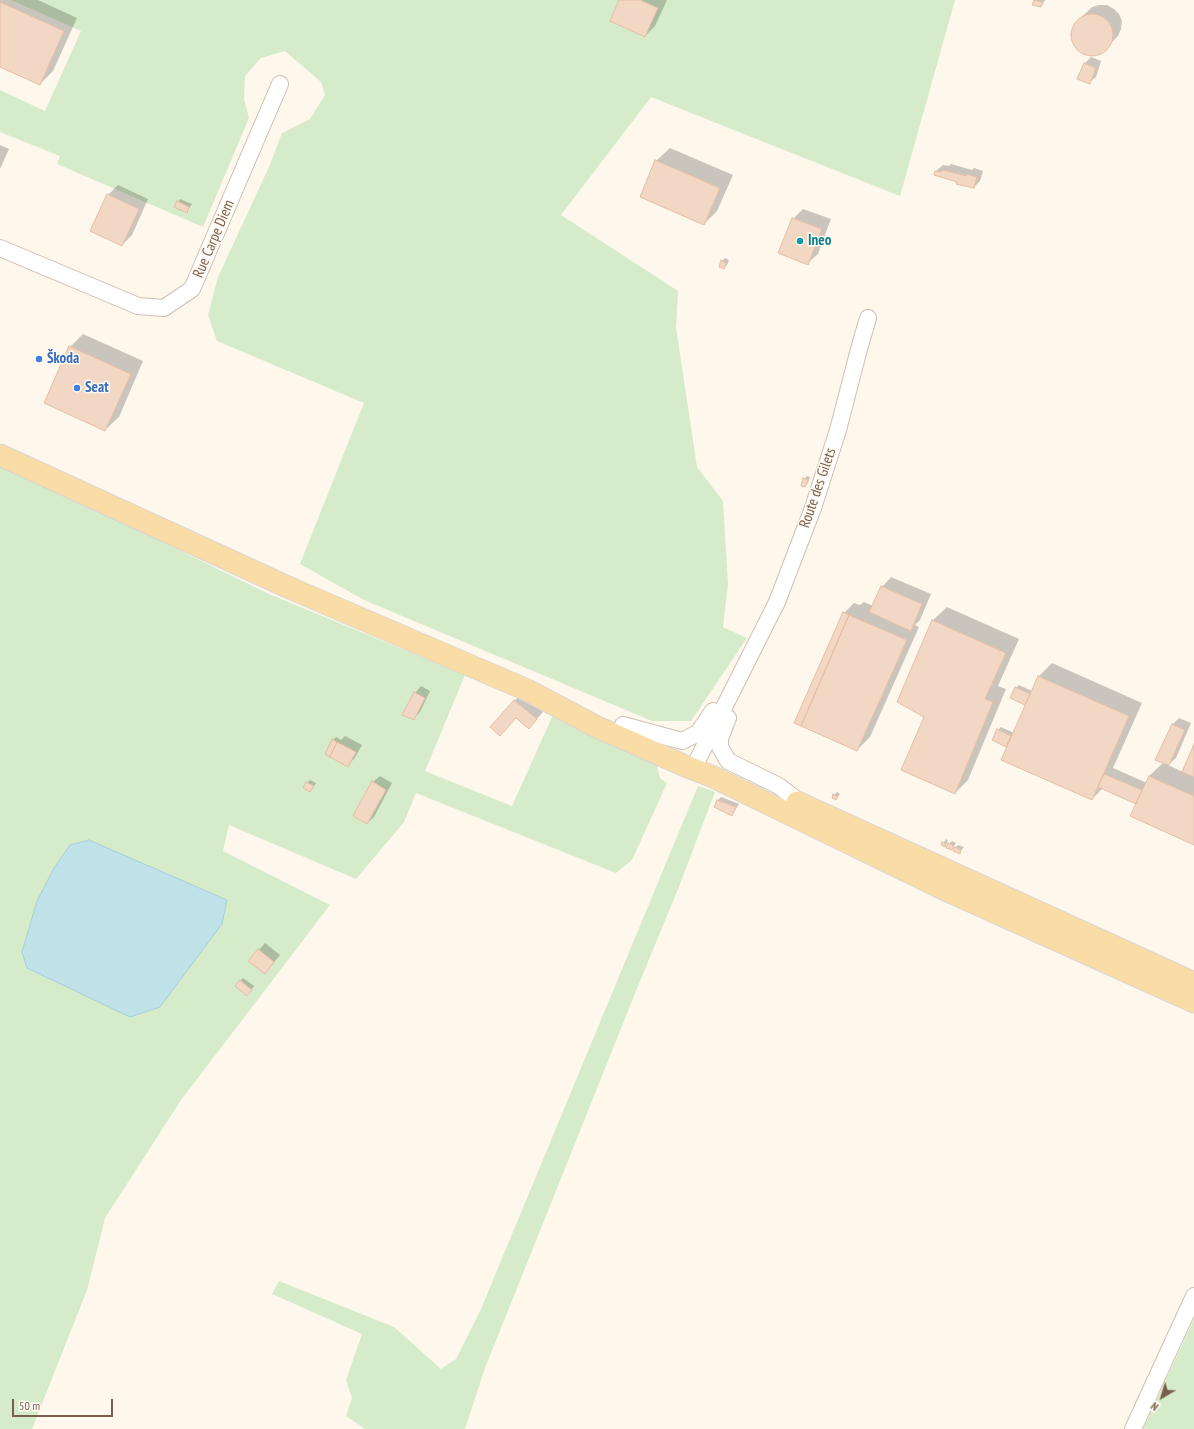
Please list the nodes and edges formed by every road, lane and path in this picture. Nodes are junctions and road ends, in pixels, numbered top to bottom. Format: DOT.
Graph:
graph roads {
  1 [pos="280,84"];
  2 [pos="0,248"];
  3 [pos="868,318"];
  4 [pos="0,455"];
  5 [pos="752,653"];
  6 [pos="527,690"];
  7 [pos="623,725"];
  8 [pos="696,763"];
  9 [pos="802,804"];
  10 [pos="1194,983"];
  11 [pos="1194,1002"];
  12 [pos="1194,1296"];
  13 [pos="1133,1429"];
  1 -- 2 [label="street, Rue Carpe Diem"];
  3 -- 5 [label="street, Route des Gilets"];
  4 -- 6 [label="main road"];
  5 -- 7 [label="street, Route des Gilets"];
  5 -- 8 [label="street, Route des Gilets"];
  5 -- 9 [label="street, Route des Gilets"];
  6 -- 7 [label="main road"];
  6 -- 8 [label="main road"];
  7 -- 8 [label="main road"];
  8 -- 9 [label="main road"];
  8 -- 11 [label="main road"];
  9 -- 10 [label="main road"];
  12 -- 13 [label="street"];
}
